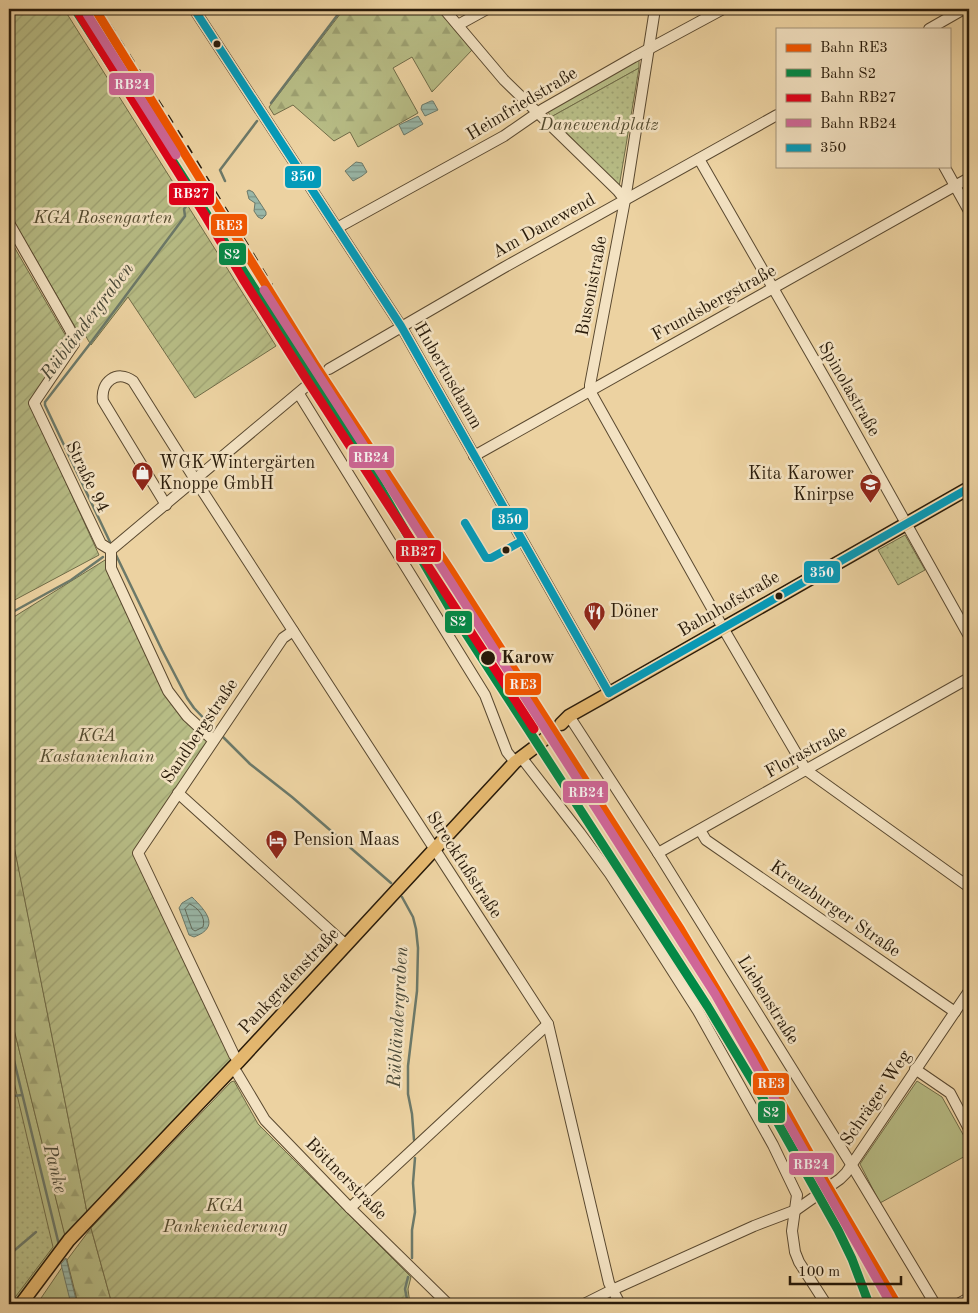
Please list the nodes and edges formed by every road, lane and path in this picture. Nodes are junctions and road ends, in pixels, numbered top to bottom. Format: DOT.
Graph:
graph roads {
  1 [pos="194,9"];
  2 [pos="444,9"];
  3 [pos="487,9"];
  4 [pos="655,9"];
  5 [pos="723,9"];
  6 [pos="964,9"];
  7 [pos="458,25"];
  8 [pos="931,28"];
  9 [pos="649,50"];
  10 [pos="538,113"];
  11 [pos="776,116"];
  12 [pos="699,159"];
  13 [pos="945,168"];
  14 [pos="969,178"];
  15 [pos="955,186"];
  16 [pos="625,200"];
  17 [pos="969,211"];
  18 [pos="9,223"];
  19 [pos="337,228"];
  20 [pos="773,289"];
  21 [pos="401,326"];
  22 [pos="330,369"];
  23 [pos="310,383"];
  24 [pos="590,391"];
  25 [pos="299,394"];
  26 [pos="474,456"];
  27 [pos="196,481"];
  28 [pos="969,488"];
  29 [pos="166,505"];
  30 [pos="907,524"];
  31 [pos="111,550"];
  32 [pos="723,628"];
  33 [pos="293,631"];
  34 [pos="969,636"];
  35 [pos="969,678"];
  36 [pos="609,693"];
  37 [pos="565,720"];
  38 [pos="213,740"];
  39 [pos="541,742"];
  40 [pos="518,760"];
  41 [pos="806,770"];
  42 [pos="178,792"];
  43 [pos="700,830"];
  44 [pos="434,849"];
  45 [pos="138,852"];
  46 [pos="658,854"];
  47 [pos="969,887"];
  48 [pos="346,945"];
  49 [pos="969,991"];
  50 [pos="955,1012"];
  51 [pos="548,1024"];
  52 [pos="236,1064"];
  53 [pos="915,1069"];
  54 [pos="969,1129"];
  55 [pos="851,1164"];
  56 [pos="350,1208"];
  57 [pos="796,1210"];
  58 [pos="612,1290"];
  59 [pos="969,1298"];
  60 [pos="20,1304"];
  61 [pos="448,1304"];
  62 [pos="584,1304"];
  63 [pos="620,1304"];
  64 [pos="826,1304"];
  65 [pos="934,1304"];
  66 [pos="958,1304"];
  1 -- 19 [label="street, Hubertusdamm"];
  2 -- 7 [label="street"];
  3 -- 7 [label="street"];
  4 -- 9 [label="street, Busonistraße"];
  5 -- 9 [label="street, Heimfriedstraße"];
  6 -- 8 [label="street"];
  7 -- 10 [label="street"];
  9 -- 10 [label="street, Heimfriedstraße"];
  9 -- 16 [label="street, Busonistraße"];
  10 -- 16 [label="street"];
  10 -- 19 [label="street, Heimfriedstraße"];
  11 -- 12 [label="street, Am Danewend"];
  12 -- 16 [label="street, Am Danewend"];
  12 -- 20 [label="street, Spinolastraße"];
  13 -- 15 [label="street"];
  14 -- 15 [label="street, Frundsbergstraße"];
  15 -- 17 [label="street"];
  15 -- 20 [label="street, Frundsbergstraße"];
  16 -- 21 [label="street, Am Danewend"];
  16 -- 24 [label="street, Busonistraße"];
  18 -- 31 [label="street, Straße 94"];
  19 -- 21 [label="street, Hubertusdamm"];
  20 -- 24 [label="street, Frundsbergstraße"];
  20 -- 30 [label="street, Spinolastraße"];
  21 -- 22 [label="street, Am Danewend"];
  21 -- 26 [label="street, Hubertusdamm"];
  23 -- 25 [label="street"];
  24 -- 26 [label="street, Frundsbergstraße"];
  24 -- 32 [label="street"];
  25 -- 27 [label="street"];
  25 -- 40 [label="street"];
  26 -- 36 [label="street, Hubertusdamm"];
  27 -- 29 [label="street"];
  27 -- 29 [label="street, Streckfußstraße"];
  27 -- 33 [label="street, Streckfußstraße"];
  28 -- 30 [label="main road, Bahnhofstraße"];
  29 -- 31 [label="street"];
  30 -- 32 [label="main road, Bahnhofstraße"];
  30 -- 34 [label="street, Spinolastraße"];
  31 -- 38 [label="street"];
  32 -- 36 [label="main road, Bahnhofstraße"];
  32 -- 41 [label="street"];
  33 -- 38 [label="street, Sandbergstraße"];
  33 -- 44 [label="street, Streckfußstraße"];
  35 -- 41 [label="street, Florastraße"];
  36 -- 37 [label="main road, Bahnhofstraße"];
  37 -- 46 [label="street, Liebenstraße"];
  38 -- 42 [label="street, Sandbergstraße"];
  39 -- 40 [label="main road, Pankgrafenstraße"];
  40 -- 44 [label="main road, Pankgrafenstraße"];
  40 -- 57 [label="street"];
  41 -- 43 [label="street, Florastraße"];
  41 -- 47 [label="street"];
  42 -- 45 [label="street, Sandbergstraße"];
  42 -- 48 [label="street"];
  43 -- 46 [label="street, Florastraße"];
  43 -- 50 [label="street, Kreuzburger Straße"];
  44 -- 48 [label="main road, Pankgrafenstraße"];
  44 -- 51 [label="street, Streckfußstraße"];
  45 -- 52 [label="street, Böttnerstraße"];
  46 -- 55 [label="street, Liebenstraße"];
  48 -- 52 [label="main road, Pankgrafenstraße"];
  49 -- 50 [label="street, Schräger Weg"];
  50 -- 53 [label="street, Schräger Weg"];
  51 -- 56 [label="street"];
  51 -- 58 [label="street, Streckfußstraße"];
  52 -- 56 [label="street, Böttnerstraße"];
  52 -- 60 [label="main road, Pankgrafenstraße"];
  53 -- 54 [label="street"];
  53 -- 55 [label="street, Schräger Weg"];
  55 -- 57 [label="street, Schräger Weg"];
  55 -- 65 [label="street, Liebenstraße"];
  56 -- 61 [label="street, Böttnerstraße"];
  57 -- 58 [label="street, Schräger Weg"];
  57 -- 64 [label="street"];
  58 -- 62 [label="street, Schräger Weg"];
  58 -- 63 [label="street, Streckfußstraße"];
  59 -- 66 [label="street"];
}
